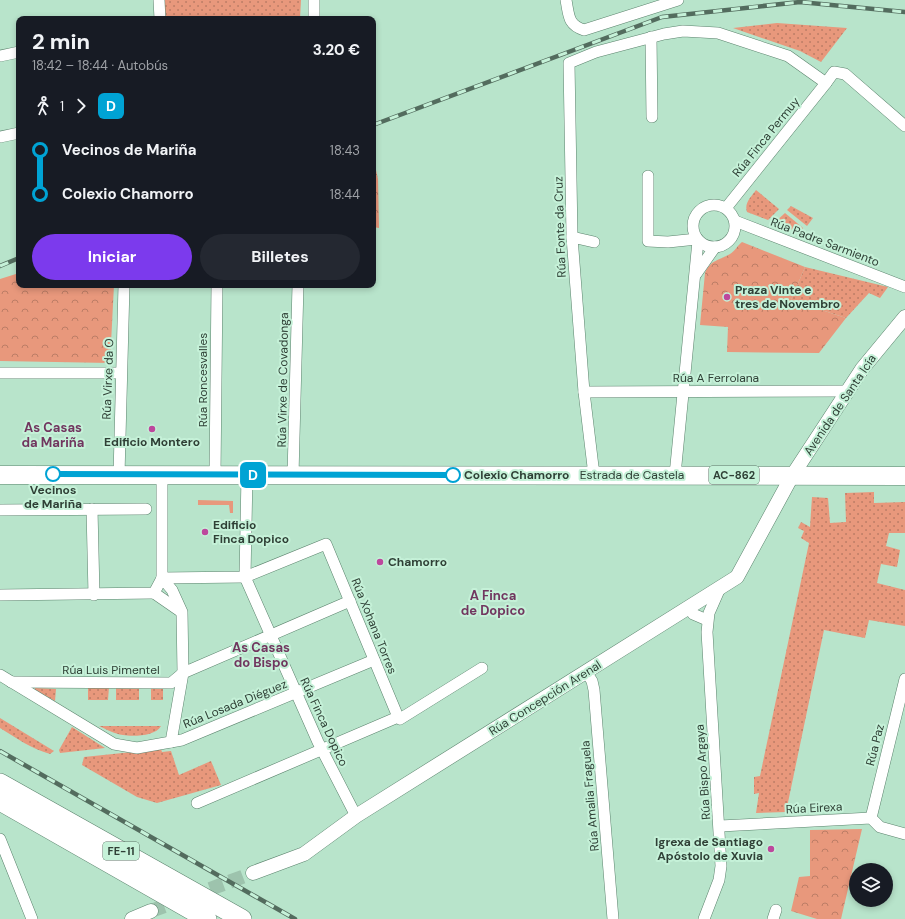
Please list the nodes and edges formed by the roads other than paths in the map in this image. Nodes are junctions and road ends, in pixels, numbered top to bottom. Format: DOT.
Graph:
graph roads {
  1 [pos="159,0"];
  2 [pos="314,0"];
  3 [pos="566,0"];
  4 [pos="678,0"];
  5 [pos="160,16"];
  6 [pos="314,16"];
  7 [pos="651,37"];
  8 [pos="16,53"];
  9 [pos="0,56"];
  10 [pos="826,83"];
  11 [pos="652,116"];
  12 [pos="905,126"];
  13 [pos="16,135"];
  14 [pos="0,138"];
  15 [pos="648,176"];
  16 [pos="726,208"];
  17 [pos="735,221"];
  18 [pos="572,237"];
  19 [pos="698,240"];
  20 [pos="594,242"];
  21 [pos="715,247"];
  22 [pos="696,274"];
  23 [pos="905,287"];
  24 [pos="124,288"];
  25 [pos="217,288"];
  26 [pos="298,288"];
  27 [pos="905,317"];
  28 [pos="0,373"];
  29 [pos="121,373"];
  30 [pos="848,391"];
  31 [pos="584,392"];
  32 [pos="684,392"];
  33 [pos="119,474"];
  34 [pos="0,475"];
  35 [pos="162,475"];
  36 [pos="215,475"];
  37 [pos="247,475"];
  38 [pos="293,475"];
  39 [pos="594,475"];
  40 [pos="675,475"];
  41 [pos="792,476"];
  42 [pos="905,476"];
  43 [pos="146,509"];
  44 [pos="0,510"];
  45 [pos="92,510"];
  46 [pos="245,577"];
  47 [pos="162,578"];
  48 [pos="720,588"];
  49 [pos="154,593"];
  50 [pos="0,595"];
  51 [pos="94,595"];
  52 [pos="350,601"];
  53 [pos="689,608"];
  54 [pos="182,612"];
  55 [pos="707,620"];
  56 [pos="270,635"];
  57 [pos="374,660"];
  58 [pos="482,668"];
  59 [pos="586,672"];
  60 [pos="183,673"];
  61 [pos="0,675"];
  62 [pos="905,679"];
  63 [pos="10,682"];
  64 [pos="296,693"];
  65 [pos="398,717"];
  66 [pos="171,742"];
  67 [pos="321,749"];
  68 [pos="0,783"];
  69 [pos="0,801"];
  70 [pos="197,803"];
  71 [pos="356,816"];
  72 [pos="871,818"];
  73 [pos="720,826"];
  74 [pos="905,834"];
  75 [pos="0,839"];
  76 [pos="253,873"];
  77 [pos="151,911"];
  78 [pos="32,919"];
  79 [pos="132,919"];
  80 [pos="207,919"];
  81 [pos="242,919"];
  82 [pos="612,919"];
  83 [pos="704,919"];
  1 -- 5 [label="street"];
  2 -- 6 [label="street"];
  3 -- 4 [label="street"];
  7 -- 10 [label="street"];
  7 -- 11 [label="street"];
  7 -- 18 [label="street, Rúa Fonte da Cruz"];
  8 -- 9 [label="street"];
  10 -- 12 [label="street, Rúa Finca Permuy"];
  10 -- 16 [label="street, Rúa Finca Permuy"];
  13 -- 14 [label="street"];
  15 -- 19 [label="street"];
  16 -- 17 [label="street"];
  16 -- 19 [label="street"];
  17 -- 21 [label="street"];
  17 -- 23 [label="street, Rúa Padre Sarmiento"];
  18 -- 20 [label="street"];
  18 -- 31 [label="street, Rúa Fonte da Cruz"];
  19 -- 21 [label="street"];
  19 -- 22 [label="street"];
  21 -- 22 [label="street"];
  22 -- 32 [label="street"];
  24 -- 29 [label="street, Rúa Virxe da O"];
  25 -- 36 [label="street, Rúa Roncesvalles"];
  26 -- 38 [label="street, Rúa Virxe de Covadonga"];
  27 -- 30 [label="street, Avenida de Santa Icía"];
  28 -- 29 [label="street"];
  29 -- 33 [label="street, Rúa Virxe da O"];
  30 -- 32 [label="street, Rúa A Ferrolana"];
  30 -- 41 [label="street, Avenida de Santa Icía"];
  31 -- 32 [label="street, Rúa A Ferrolana"];
  31 -- 39 [label="street, Rúa Fonte da Cruz"];
  32 -- 40 [label="street"];
  33 -- 34 [label="main road, Estrada de Castela / AC-862"];
  33 -- 35 [label="main road, Estrada de Castela / AC-862"];
  35 -- 36 [label="main road, Estrada de Castela / AC-862"];
  35 -- 47 [label="street"];
  36 -- 37 [label="main road, Estrada de Castela / AC-862"];
  37 -- 38 [label="main road, Estrada de Castela / AC-862"];
  37 -- 46 [label="street, Rúa Finca Dopico"];
  38 -- 39 [label="main road, Estrada de Castela / AC-862"];
  39 -- 40 [label="main road, Estrada de Castela / AC-862"];
  40 -- 41 [label="main road, Estrada de Castela / AC-862"];
  41 -- 42 [label="main road, Estrada de Castela / AC-862"];
  41 -- 48 [label="street, Rúa Concepción Arenal"];
  43 -- 45 [label="street"];
  44 -- 45 [label="street"];
  45 -- 51 [label="street"];
  46 -- 47 [label="street"];
  46 -- 52 [label="street, Rúa Xohana Torres"];
  46 -- 56 [label="street, Rúa Finca Dopico"];
  47 -- 49 [label="street"];
  47 -- 54 [label="street"];
  48 -- 53 [label="street, Rúa Concepción Arenal"];
  48 -- 55 [label="street, Rúa Bispo Argaya"];
  49 -- 51 [label="street"];
  49 -- 54 [label="street"];
  50 -- 51 [label="street"];
  52 -- 56 [label="street, Rúa Luis Pimentel"];
  52 -- 57 [label="street, Rúa Xohana Torres"];
  53 -- 55 [label="street"];
  53 -- 59 [label="street, Rúa Concepción Arenal"];
  54 -- 60 [label="street"];
  55 -- 73 [label="street, Rúa Bispo Argaya"];
  56 -- 60 [label="street, Rúa Luis Pimentel"];
  56 -- 64 [label="street, Rúa Finca Dopico"];
  57 -- 64 [label="street, Rúa Losada Diéguez"];
  57 -- 65 [label="street, Rúa Xohana Torres"];
  58 -- 65 [label="street"];
  59 -- 71 [label="street, Rúa Concepción Arenal"];
  59 -- 82 [label="street, Rúa Amalia Fraguela"];
  60 -- 63 [label="street, Rúa Luis Pimentel"];
  60 -- 66 [label="street"];
  61 -- 63 [label="street"];
  62 -- 72 [label="street, Rúa Paz"];
  63 -- 66 [label="street, Rúa Losada Diéguez"];
  64 -- 66 [label="street, Rúa Losada Diéguez"];
  64 -- 67 [label="street, Rúa Finca Dopico"];
  65 -- 67 [label="street"];
  67 -- 70 [label="street"];
  67 -- 71 [label="street, Rúa Finca Dopico"];
  68 -- 81 [label="highway, FE-11"];
  69 -- 80 [label="highway, FE-11"];
  71 -- 76 [label="street, Rúa Concepción Arenal"];
  72 -- 73 [label="street, Rúa Eirexa"];
  72 -- 74 [label="street"];
  73 -- 83 [label="street, Rúa Bispo Argaya"];
  75 -- 78 [label="street"];
  77 -- 79 [label="street"];
}
